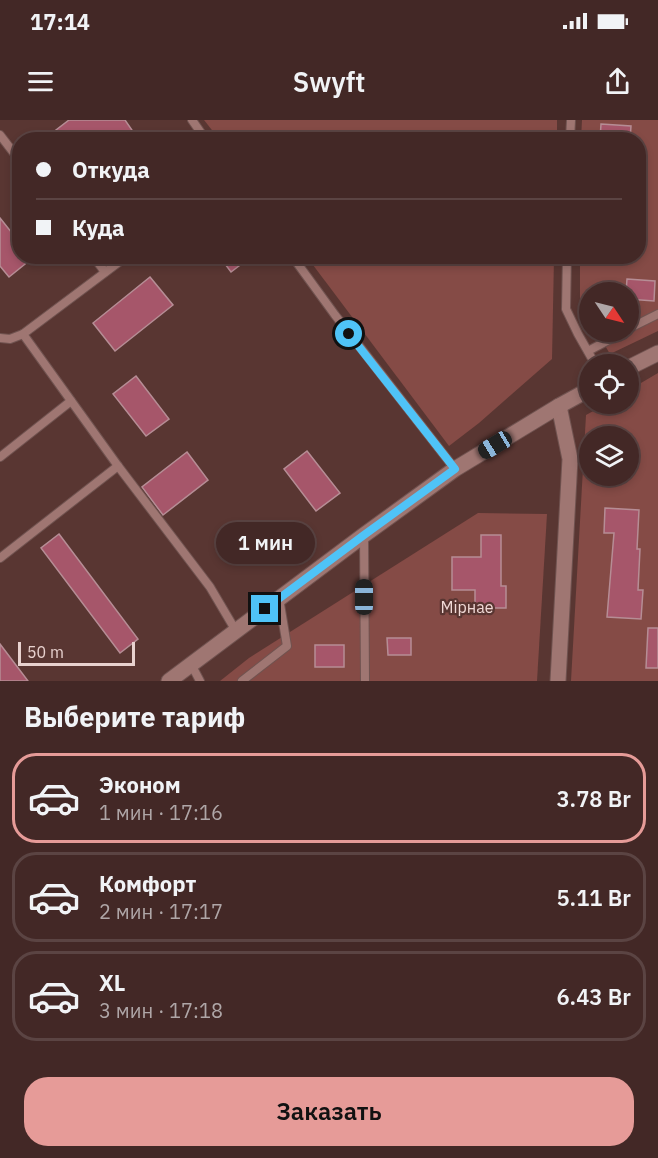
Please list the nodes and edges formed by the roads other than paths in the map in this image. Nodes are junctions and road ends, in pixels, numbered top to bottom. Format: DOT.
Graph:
graph roads {
  1 [pos="0,135"];
  2 [pos="12,151"];
  3 [pos="99,264"];
  4 [pos="116,264"];
  5 [pos="298,264"];
  6 [pos="567,264"];
  7 [pos="105,272"];
  8 [pos="658,314"];
  9 [pos="639,324"];
  10 [pos="23,334"];
  11 [pos="0,338"];
  12 [pos="605,342"];
  13 [pos="588,351"];
  14 [pos="658,353"];
  15 [pos="590,354"];
  16 [pos="639,362"];
  17 [pos="579,395"];
  18 [pos="71,401"];
  19 [pos="559,406"];
  20 [pos="0,457"];
  21 [pos="118,466"];
  22 [pos="455,469"];
  23 [pos="364,535"];
  24 [pos="0,558"];
  25 [pos="279,598"];
  26 [pos="236,631"];
  27 [pos="191,664"];
  28 [pos="169,681"];
  29 [pos="200,681"];
  30 [pos="242,681"];
  31 [pos="365,681"];
  32 [pos="558,681"];
  1 -- 2 [label="lane"];
  3 -- 7 [label="lane"];
  4 -- 7 [label="lane"];
  5 -- 22 [label="lane"];
  6 -- 13 [label="lane"];
  7 -- 10 [label="lane"];
  8 -- 9 [label="lane"];
  10 -- 11 [label="lane"];
  10 -- 18 [label="lane"];
  12 -- 13 [label="lane"];
  13 -- 15 [label="lane"];
  14 -- 16 [label="street"];
  17 -- 19 [label="street"];
  18 -- 20 [label="lane"];
  18 -- 21 [label="lane"];
  19 -- 22 [label="street"];
  19 -- 32 [label="street"];
  21 -- 24 [label="lane"];
  21 -- 26 [label="lane"];
  22 -- 23 [label="street"];
  23 -- 25 [label="street"];
  23 -- 31 [label="lane"];
  25 -- 26 [label="street"];
  25 -- 30 [label="lane"];
  26 -- 27 [label="street"];
  27 -- 28 [label="street"];
  27 -- 29 [label="lane"];
}
